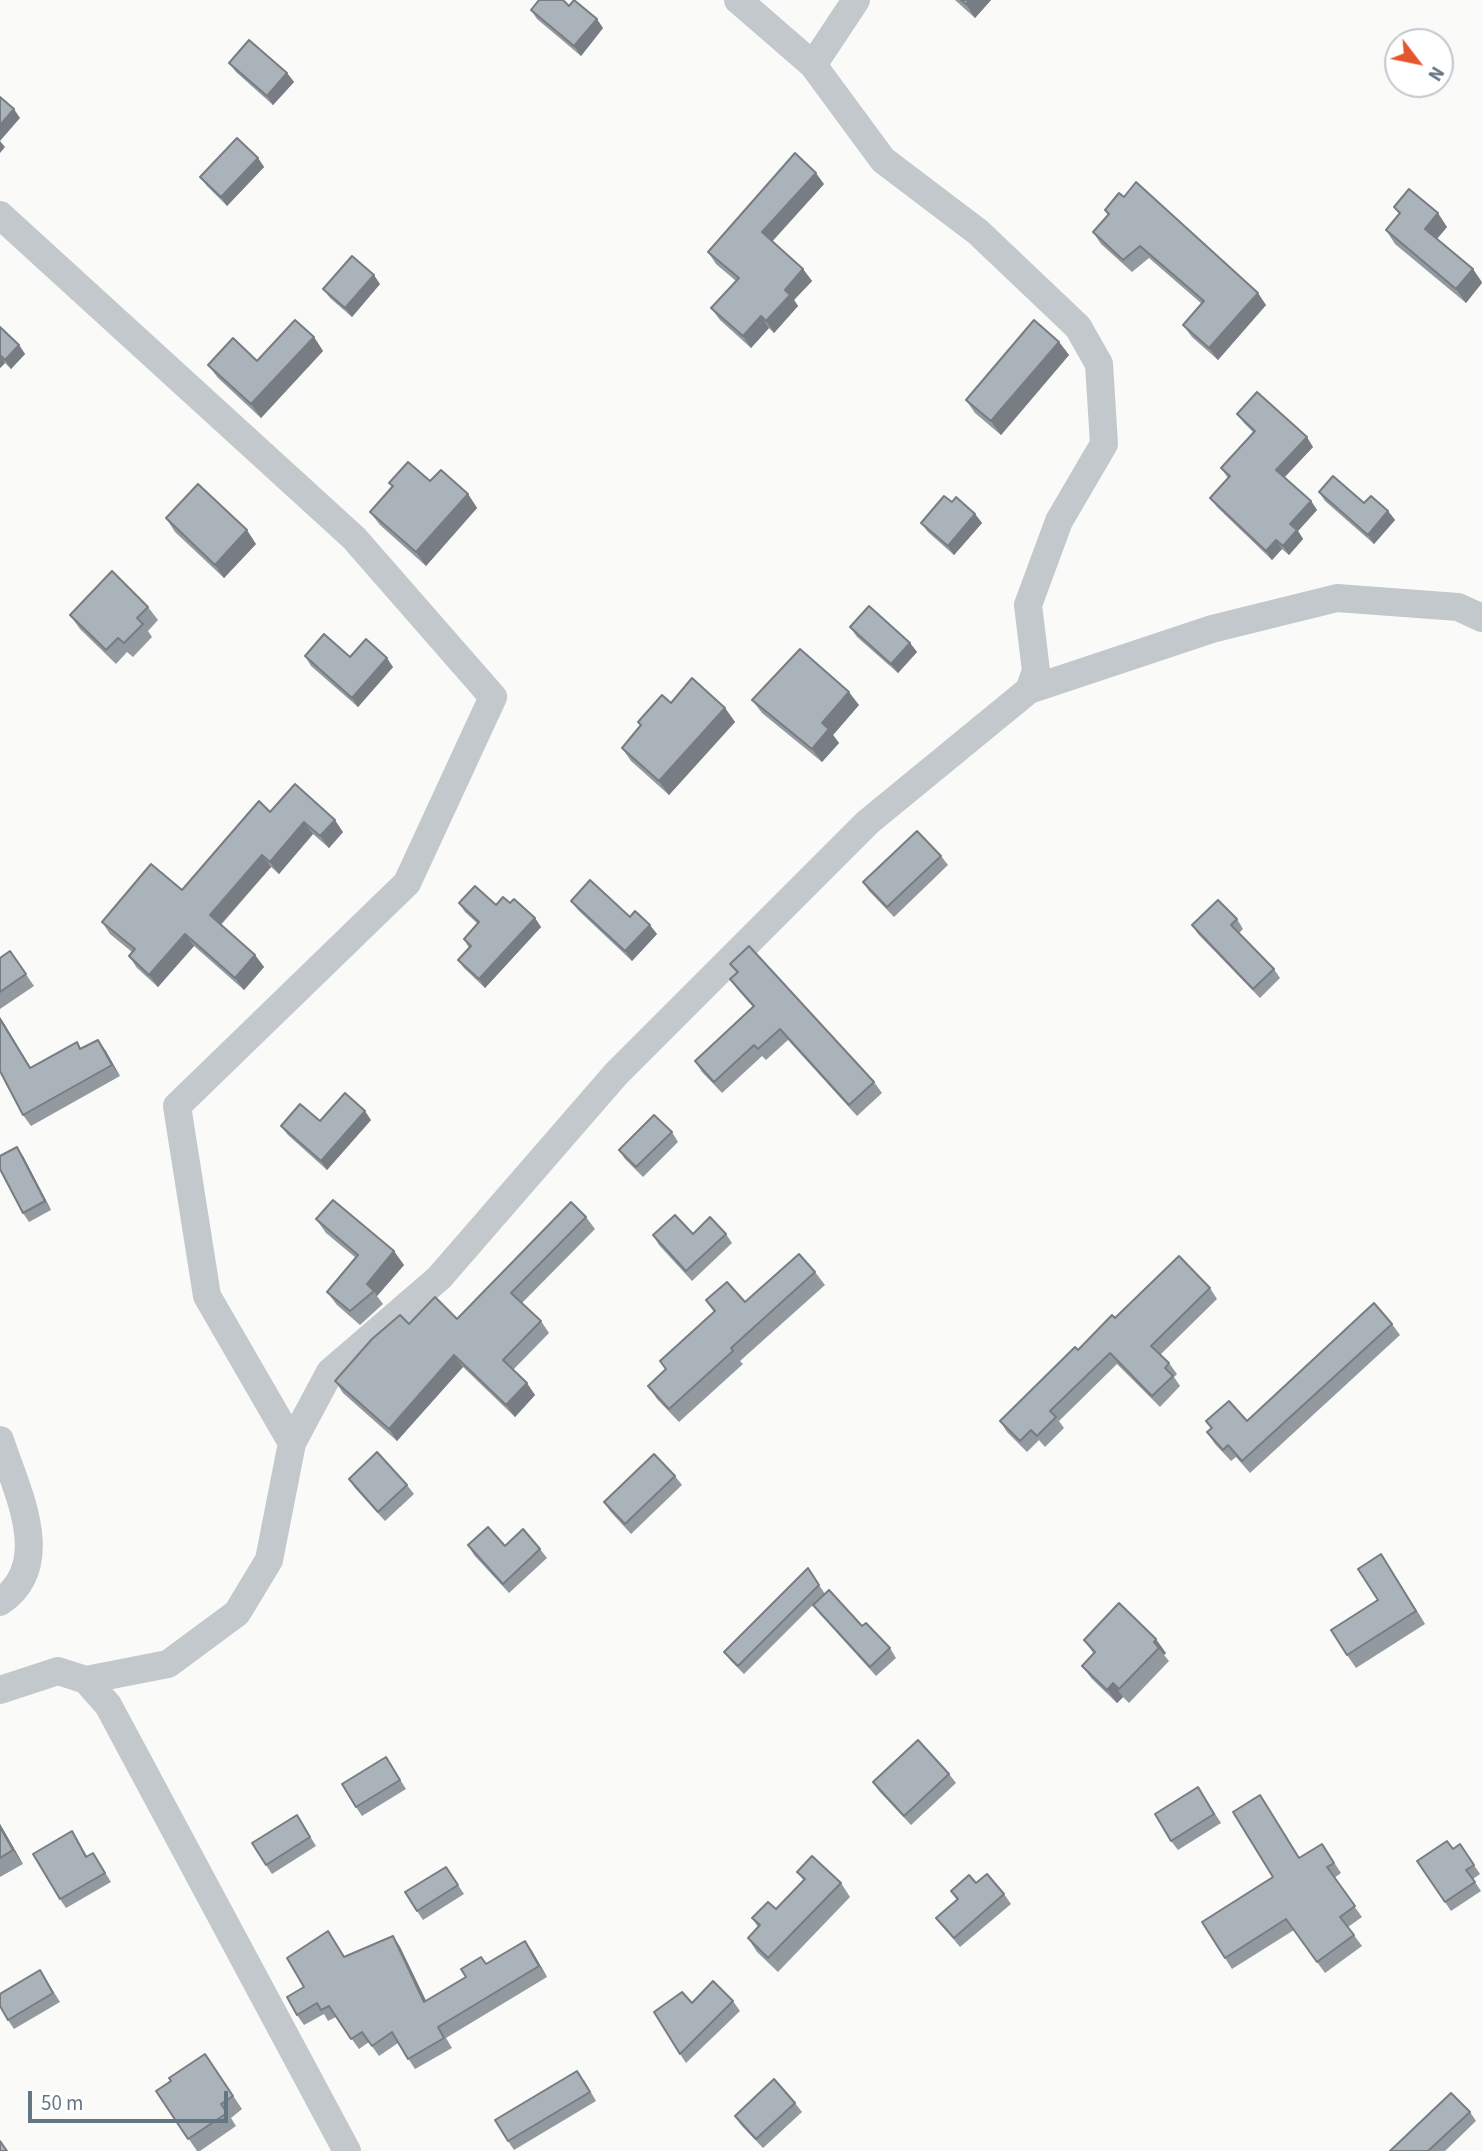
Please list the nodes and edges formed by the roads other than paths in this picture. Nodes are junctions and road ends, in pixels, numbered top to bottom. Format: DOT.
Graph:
graph roads {
  1 [pos="738,0"];
  2 [pos="856,0"];
  3 [pos="813,65"];
  4 [pos="0,215"];
  5 [pos="1482,618"];
  6 [pos="1029,690"];
  7 [pos="0,1440"];
  8 [pos="292,1443"];
  9 [pos="0,1602"];
  10 [pos="86,1680"];
  11 [pos="0,1690"];
  12 [pos="347,2151"];
  1 -- 3 [label="street"];
  2 -- 3 [label="street"];
  3 -- 6 [label="street"];
  4 -- 8 [label="street"];
  5 -- 6 [label="street"];
  6 -- 8 [label="street"];
  7 -- 9 [label="street"];
  8 -- 10 [label="street"];
  10 -- 11 [label="street"];
  10 -- 12 [label="street"];
}
